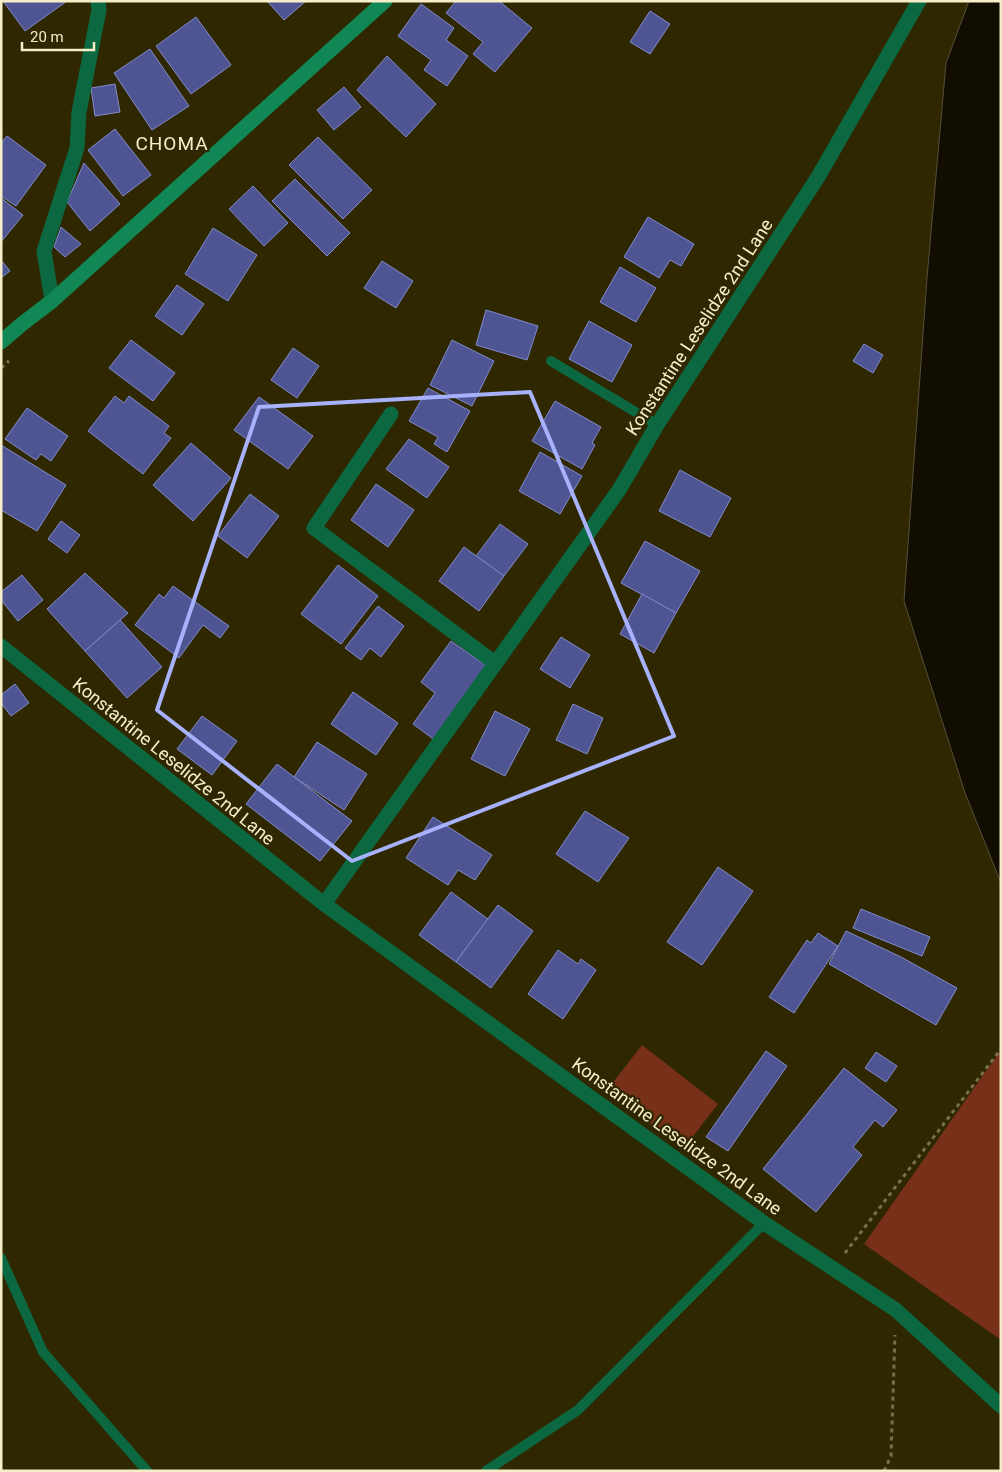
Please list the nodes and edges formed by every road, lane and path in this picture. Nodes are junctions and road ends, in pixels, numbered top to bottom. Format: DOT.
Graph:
graph roads {
  1 [pos="98,1"];
  2 [pos="385,1"];
  3 [pos="919,1"];
  4 [pos="52,301"];
  5 [pos="1,342"];
  6 [pos="551,361"];
  7 [pos="391,414"];
  8 [pos="657,425"];
  9 [pos="1,646"];
  10 [pos="495,663"];
  11 [pos="324,904"];
  12 [pos="1001,1049"];
  13 [pos="764,1223"];
  14 [pos="1,1258"];
  15 [pos="833,1268"];
  16 [pos="896,1310"];
  17 [pos="1001,1406"];
  18 [pos="147,1471"];
  19 [pos="486,1471"];
  20 [pos="884,1471"];
  1 -- 4 [label="street"];
  2 -- 4 [label="main road"];
  3 -- 8 [label="street, Konstantine Leselidze 2nd Lane"];
  4 -- 5 [label="main road"];
  6 -- 8 [label="lane"];
  7 -- 10 [label="street"];
  8 -- 10 [label="street, Konstantine Leselidze 2nd Lane"];
  9 -- 11 [label="street, Konstantine Leselidze 2nd Lane"];
  10 -- 11 [label="street, Konstantine Leselidze 2nd Lane"];
  11 -- 13 [label="street, Konstantine Leselidze 2nd Lane"];
  12 -- 15 [label="path"];
  13 -- 15 [label="street, Konstantine Leselidze 2nd Lane"];
  13 -- 19 [label="lane"];
  14 -- 18 [label="lane"];
  15 -- 16 [label="street, Konstantine Leselidze 2nd Lane"];
  16 -- 17 [label="street, Konstantine Leselidze 2nd Lane"];
  16 -- 20 [label="path"];
}
